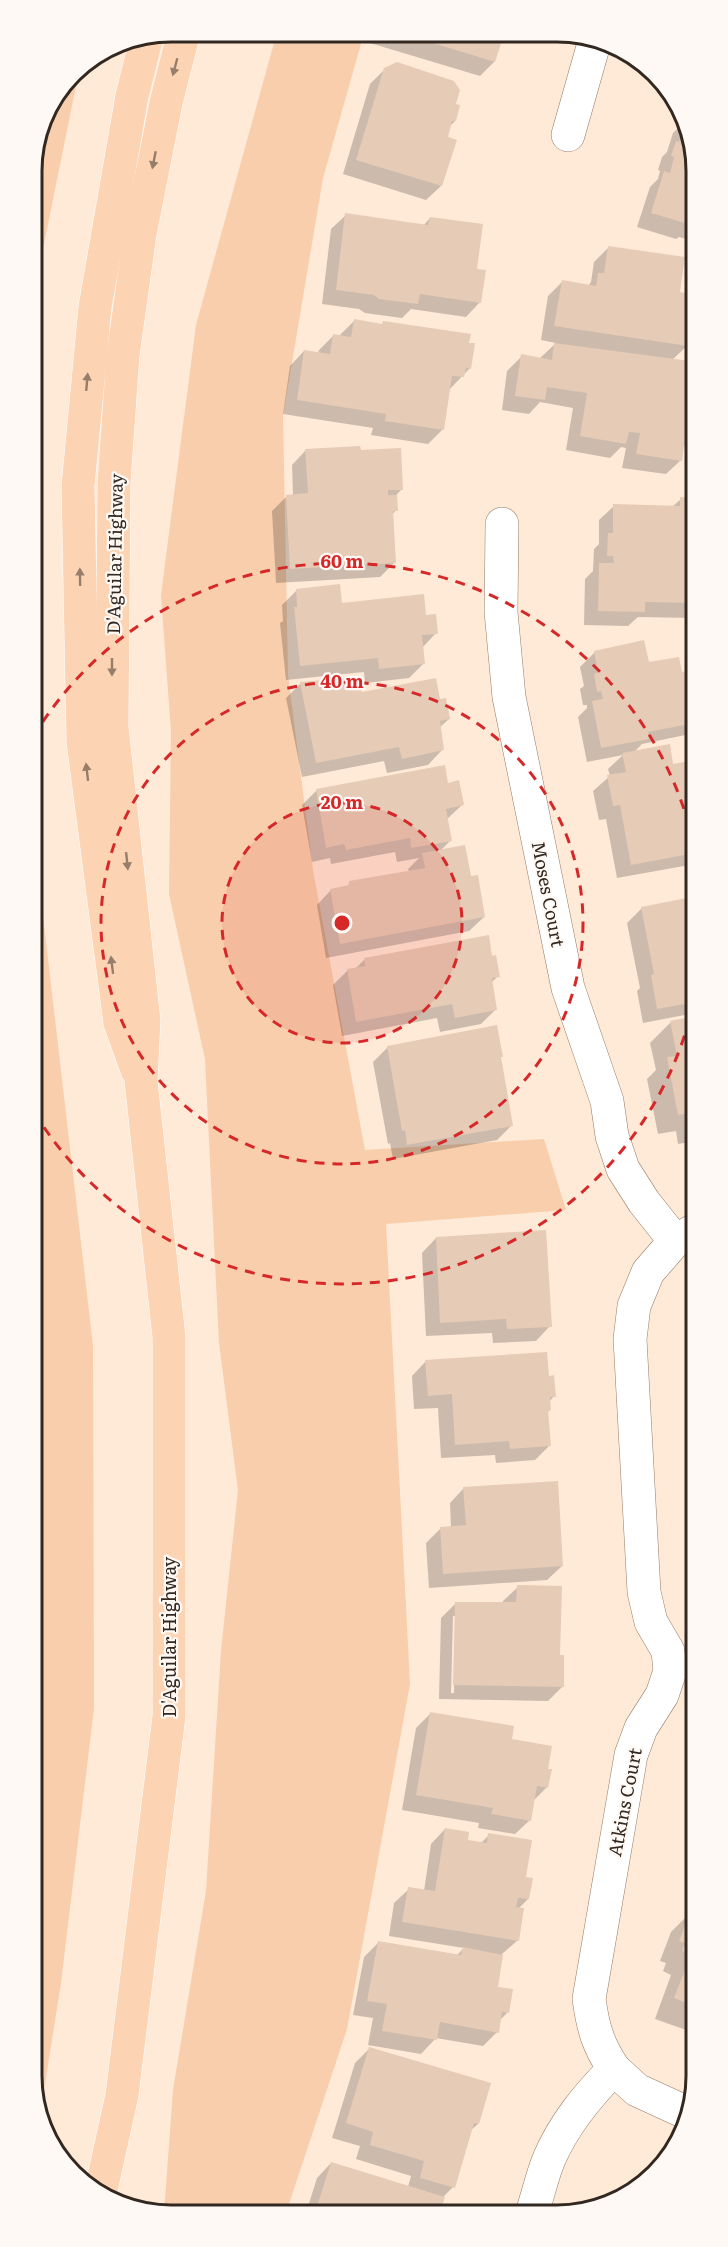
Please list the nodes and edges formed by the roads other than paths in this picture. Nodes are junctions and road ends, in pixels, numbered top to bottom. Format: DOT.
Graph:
graph roads {
  1 [pos="181,42"];
  2 [pos="145,44"];
  3 [pos="593,47"];
  4 [pos="568,135"];
  5 [pos="502,524"];
  6 [pos="141,1081"];
  7 [pos="685,1236"];
  8 [pos="683,1672"];
  9 [pos="614,2069"];
  10 [pos="682,2111"];
  11 [pos="102,2185"];
  12 [pos="534,2205"];
  1 -- 6 [label="highway, D'Aguilar Highway, one-way"];
  6 -- 2 [label="highway, D'Aguilar Highway, one-way"];
  3 -- 4 [label="street"];
  5 -- 7 [label="street, Moses Court"];
  6 -- 11 [label="highway, D'Aguilar Highway"];
  7 -- 8 [label="street, Atkins Court"];
  8 -- 9 [label="street, Atkins Court"];
  9 -- 10 [label="street, Atkins Court"];
  9 -- 12 [label="street"];
}
